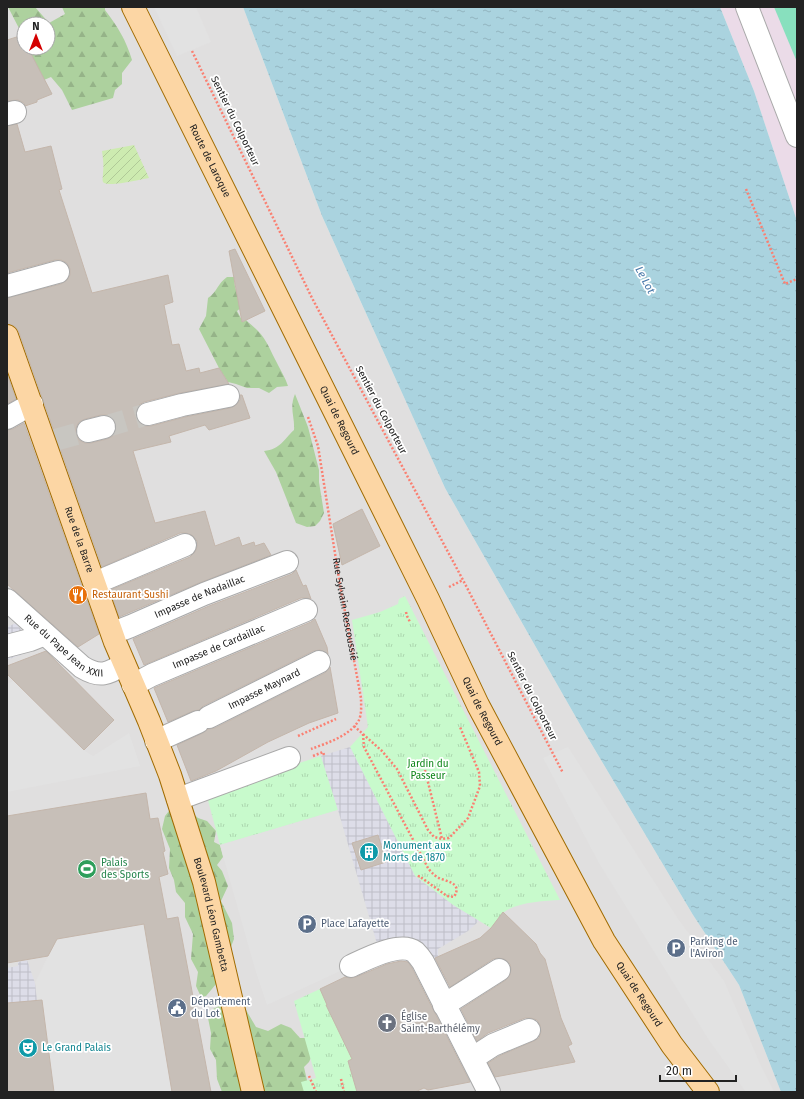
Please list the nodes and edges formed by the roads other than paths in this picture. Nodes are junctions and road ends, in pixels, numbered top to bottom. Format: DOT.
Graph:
graph roads {
  1 [pos="133,7"];
  2 [pos="747,7"];
  3 [pos="797,136"];
  4 [pos="58,272"];
  5 [pos="7,286"];
  6 [pos="285,315"];
  7 [pos="7,336"];
  8 [pos="228,396"];
  9 [pos="32,404"];
  10 [pos="148,414"];
  11 [pos="7,418"];
  12 [pos="185,545"];
  13 [pos="287,562"];
  14 [pos="96,583"];
  15 [pos="7,600"];
  16 [pos="306,610"];
  17 [pos="113,633"];
  18 [pos="45,634"];
  19 [pos="7,646"];
  20 [pos="319,662"];
  21 [pos="124,664"];
  22 [pos="133,685"];
  23 [pos="156,741"];
  24 [pos="298,758"];
  25 [pos="178,799"];
  26 [pos="351,966"];
  27 [pos="499,970"];
  28 [pos="444,1005"];
  29 [pos="529,1030"];
  30 [pos="473,1058"];
  31 [pos="486,1091"];
  32 [pos="253,1092"];
  33 [pos="708,1092"];
  1 -- 6 [label="main road, Route de Laroque"];
  2 -- 3 [label="street"];
  4 -- 5 [label="street"];
  6 -- 33 [label="main road, Quai de Regourd"];
  7 -- 9 [label="main road, Rue de la Barre"];
  8 -- 10 [label="street"];
  9 -- 11 [label="street"];
  9 -- 14 [label="main road, Rue de la Barre"];
  12 -- 14 [label="street"];
  13 -- 17 [label="street, Impasse de Nadaillac"];
  14 -- 17 [label="main road, Rue de la Barre"];
  15 -- 18 [label="street, Rue du Pape Jean XXII"];
  16 -- 22 [label="street, Impasse de Cardaillac"];
  17 -- 21 [label="main road, Rue de la Barre"];
  18 -- 19 [label="street"];
  18 -- 21 [label="street, Rue du Pape Jean XXII"];
  20 -- 23 [label="street, Impasse Maynard"];
  21 -- 22 [label="main road, Rue de la Barre"];
  22 -- 23 [label="main road, Rue de la Barre"];
  23 -- 25 [label="main road, Boulevard Léon Gambetta"];
  24 -- 25 [label="street"];
  25 -- 32 [label="main road, Boulevard Léon Gambetta"];
  26 -- 28 [label="street"];
  27 -- 28 [label="street"];
  28 -- 30 [label="street"];
  29 -- 30 [label="street"];
  30 -- 31 [label="street"];
}
